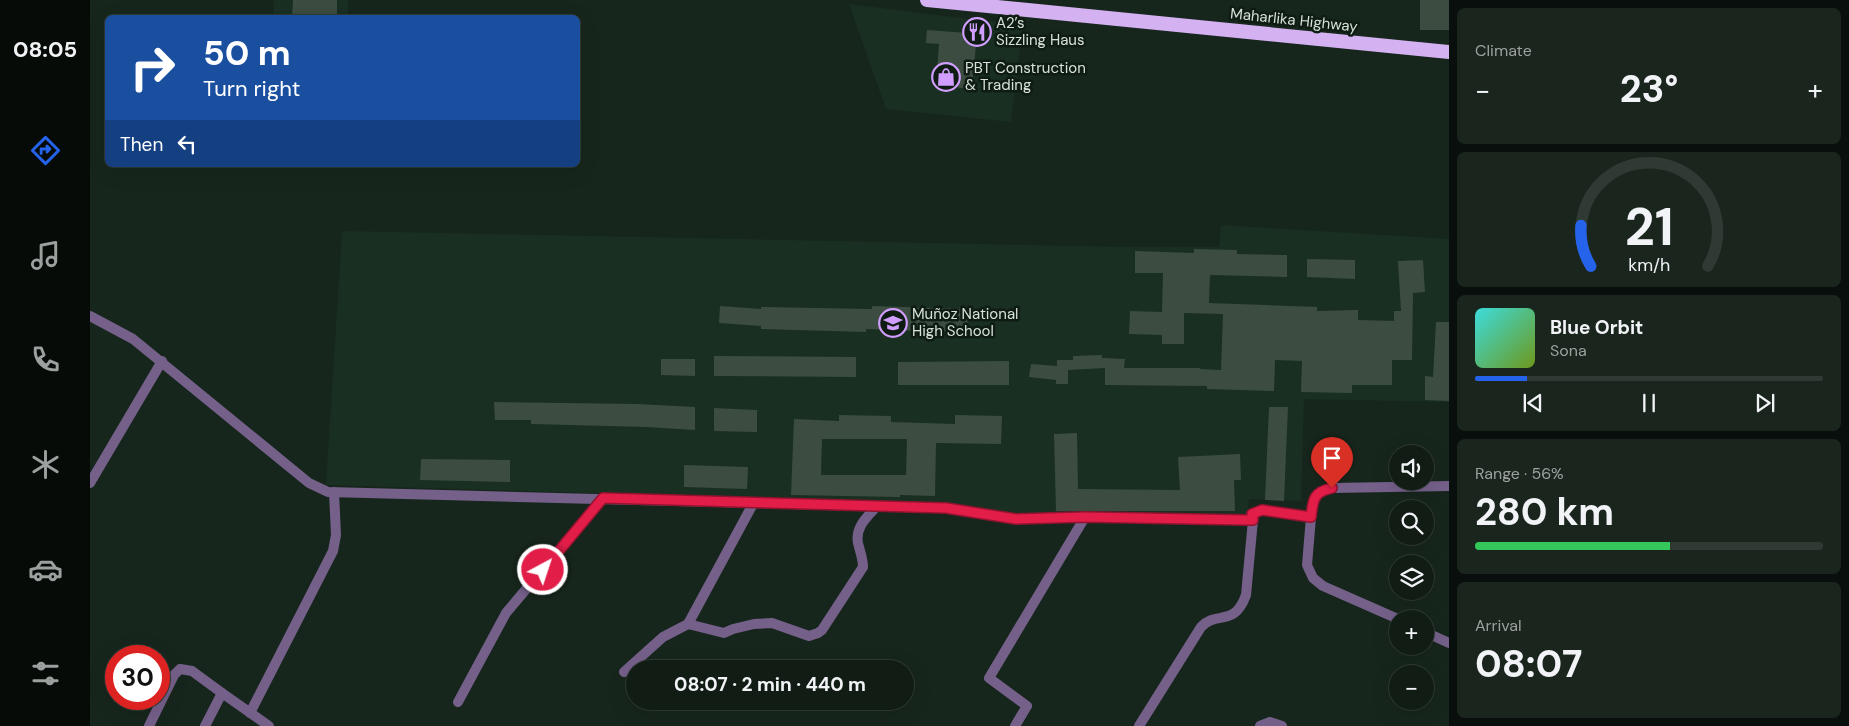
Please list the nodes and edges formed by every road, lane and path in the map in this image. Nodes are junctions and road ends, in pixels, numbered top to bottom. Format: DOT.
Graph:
graph roads {
  1 [pos="927,0"];
  2 [pos="1449,52"];
  3 [pos="90,316"];
  4 [pos="162,361"];
  5 [pos="90,483"];
  6 [pos="1449,486"];
  7 [pos="334,492"];
  8 [pos="603,498"];
  9 [pos="754,502"];
  10 [pos="877,506"];
  11 [pos="1085,517"];
  12 [pos="1311,517"];
  13 [pos="1253,520"];
  14 [pos="1389,615"];
  15 [pos="688,624"];
  16 [pos="1434,636"];
  17 [pos="1449,643"];
  18 [pos="624,672"];
  19 [pos="222,692"];
  20 [pos="458,702"];
  21 [pos="250,713"];
  22 [pos="149,726"];
  23 [pos="205,726"];
  24 [pos="268,726"];
  25 [pos="1015,726"];
  26 [pos="1139,726"];
  27 [pos="1260,726"];
  28 [pos="1282,726"];
  1 -- 2 [label="highway, Maharlika Highway"];
  3 -- 4 [label="street"];
  4 -- 5 [label="street"];
  4 -- 7 [label="street"];
  6 -- 12 [label="street"];
  7 -- 8 [label="street"];
  7 -- 21 [label="street"];
  8 -- 9 [label="street"];
  8 -- 20 [label="street"];
  9 -- 10 [label="street"];
  9 -- 15 [label="street"];
  10 -- 11 [label="street"];
  10 -- 15 [label="street"];
  11 -- 13 [label="street"];
  11 -- 25 [label="street"];
  12 -- 13 [label="street"];
  12 -- 14 [label="street"];
  13 -- 26 [label="street"];
  15 -- 18 [label="street"];
  16 -- 17 [label="street"];
  19 -- 21 [label="street"];
  19 -- 22 [label="street"];
  19 -- 23 [label="street"];
  21 -- 24 [label="street"];
  27 -- 28 [label="street"];
}
